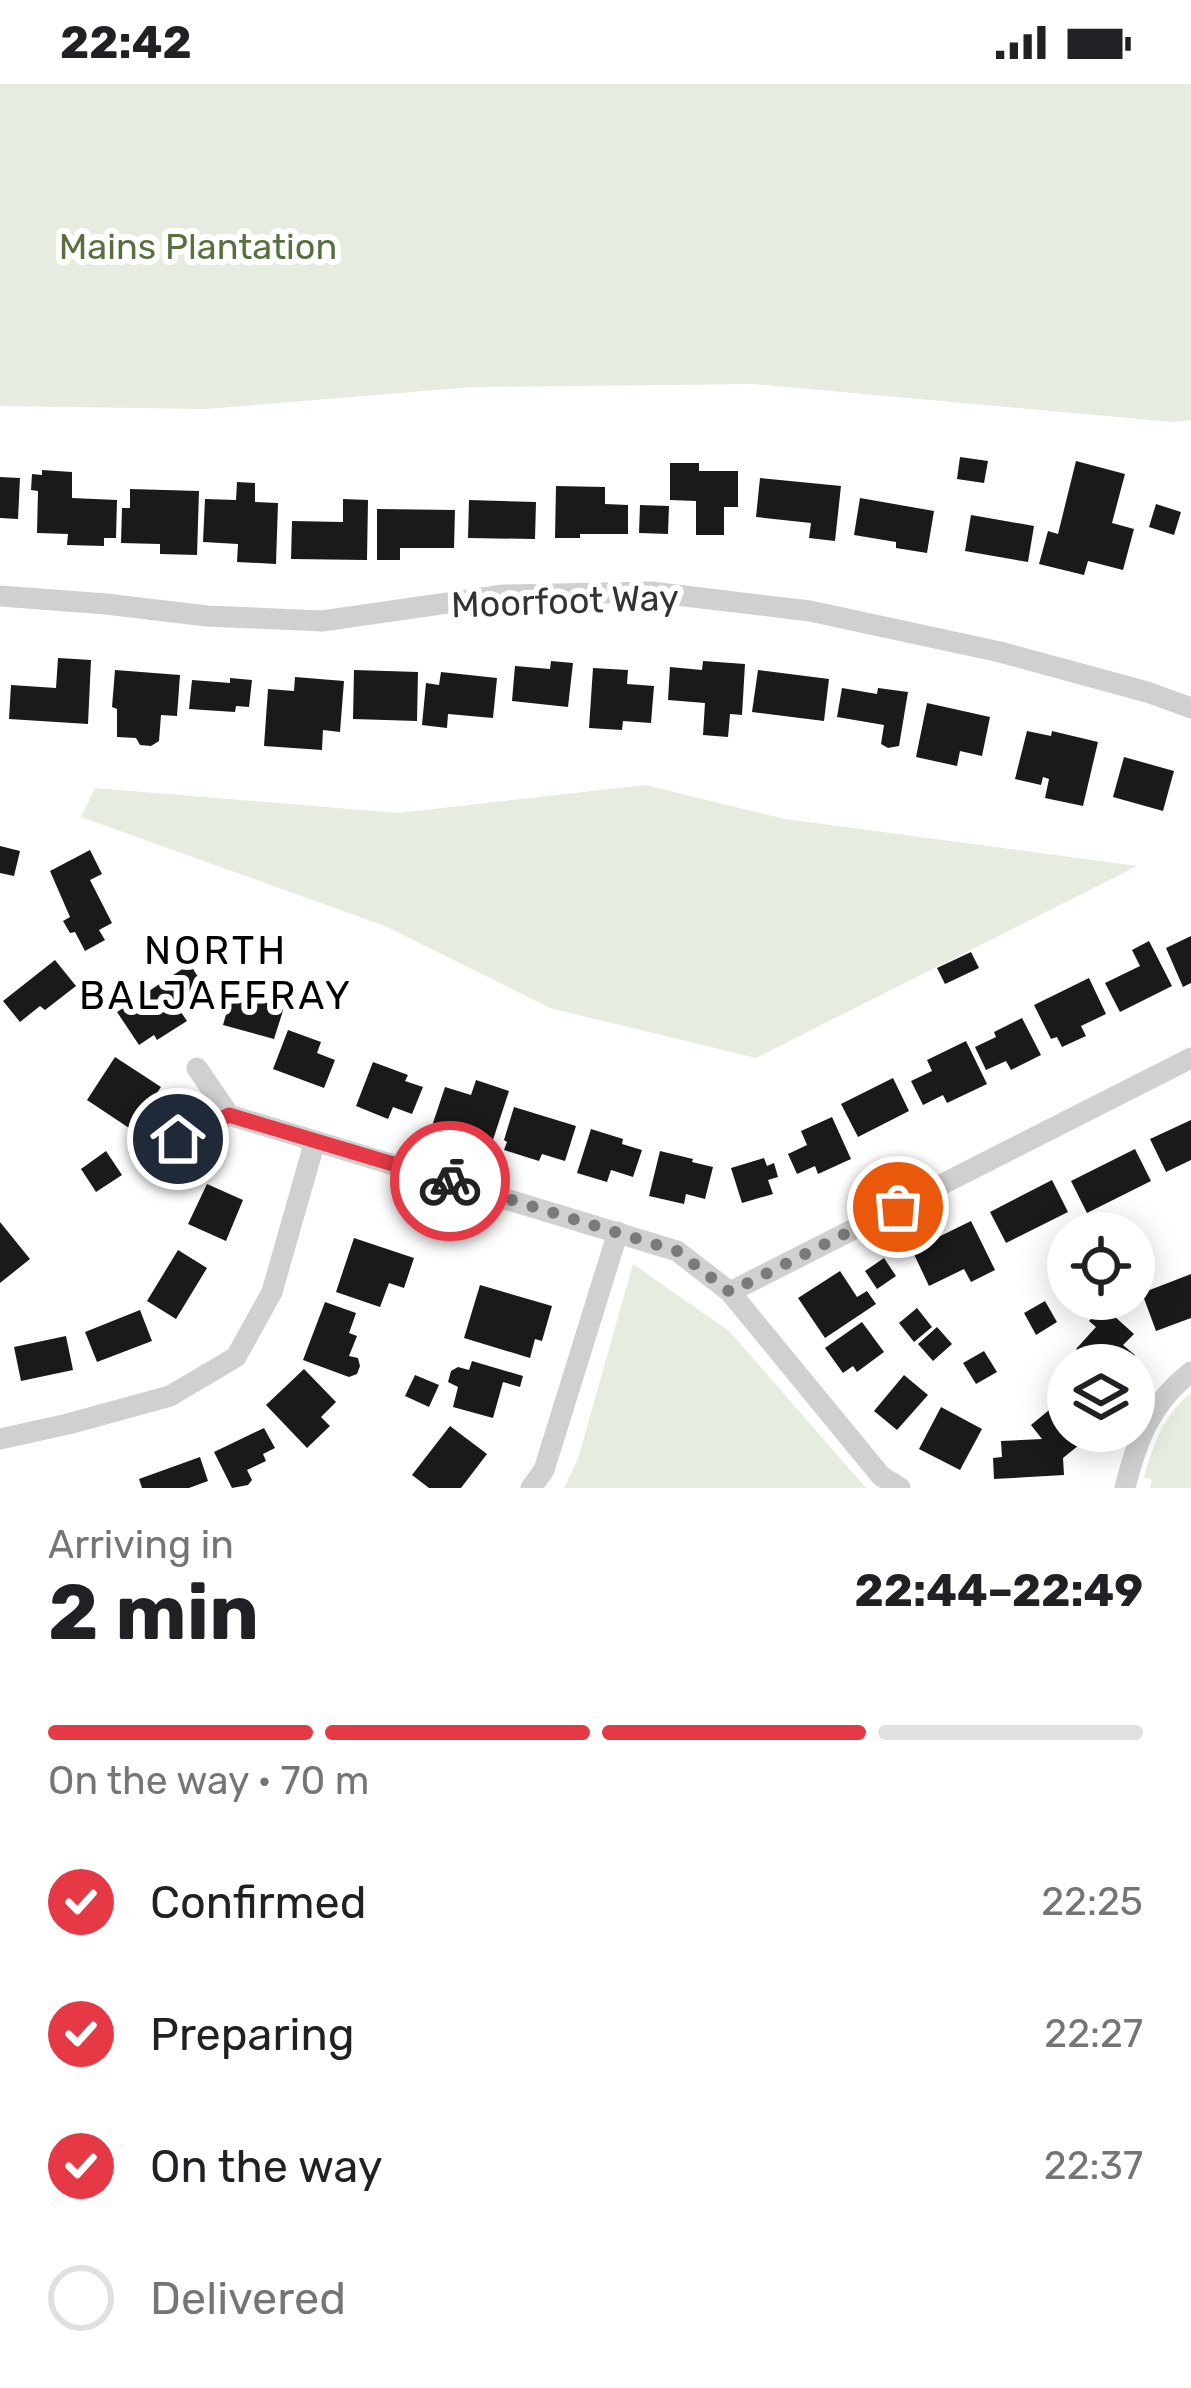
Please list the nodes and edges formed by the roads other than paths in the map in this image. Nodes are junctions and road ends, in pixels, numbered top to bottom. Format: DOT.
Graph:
graph roads {
  1 [pos="0,596"];
  2 [pos="1191,708"];
  3 [pos="1191,1058"];
  4 [pos="197,1068"];
  5 [pos="229,1115"];
  6 [pos="178,1139"];
  7 [pos="315,1141"];
  8 [pos="617,1232"];
  9 [pos="730,1292"];
  10 [pos="1191,1372"];
  11 [pos="0,1438"];
  12 [pos="531,1488"];
  13 [pos="900,1488"];
  14 [pos="1125,1488"];
  1 -- 2 [label="street, Moorfoot Way"];
  3 -- 9 [label="street"];
  4 -- 5 [label="street"];
  5 -- 6 [label="street"];
  5 -- 7 [label="street"];
  7 -- 8 [label="street"];
  7 -- 11 [label="street"];
  8 -- 9 [label="street"];
  8 -- 12 [label="street"];
  9 -- 13 [label="street"];
  10 -- 14 [label="street"];
}
